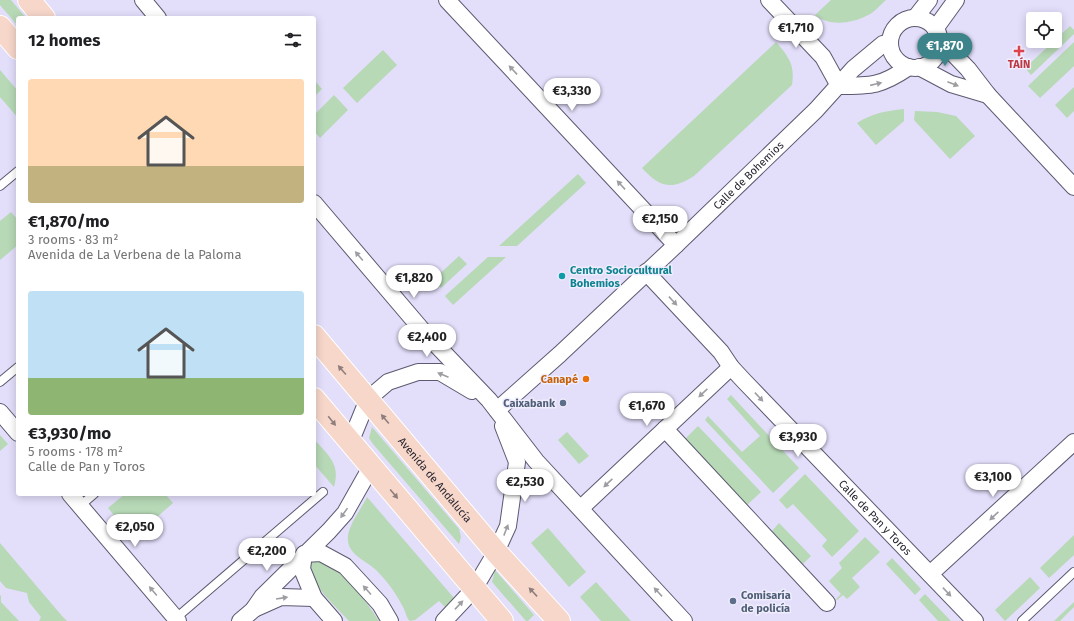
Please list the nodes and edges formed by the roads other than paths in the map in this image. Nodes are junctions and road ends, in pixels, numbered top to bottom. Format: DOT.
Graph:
graph roads {
  1 [pos="29,0"];
  2 [pos="143,0"];
  3 [pos="447,0"];
  4 [pos="769,0"];
  5 [pos="929,0"];
  6 [pos="956,0"];
  7 [pos="42,16"];
  8 [pos="156,16"];
  9 [pos="915,18"];
  10 [pos="0,27"];
  11 [pos="938,34"];
  12 [pos="890,43"];
  13 [pos="16,46"];
  14 [pos="914,67"];
  15 [pos="839,86"];
  16 [pos="988,95"];
  17 [pos="16,173"];
  18 [pos="0,186"];
  19 [pos="1074,187"];
  20 [pos="316,205"];
  21 [pos="676,244"];
  22 [pos="646,272"];
  23 [pos="316,338"];
  24 [pos="731,367"];
  25 [pos="16,369"];
  26 [pos="0,382"];
  27 [pos="368,399"];
  28 [pos="316,401"];
  29 [pos="493,405"];
  30 [pos="0,412"];
  31 [pos="665,429"];
  32 [pos="16,431"];
  33 [pos="1074,442"];
  34 [pos="350,443"];
  35 [pos="371,467"];
  36 [pos="323,492"];
  37 [pos="88,496"];
  38 [pos="75,500"];
  39 [pos="581,508"];
  40 [pos="496,552"];
  41 [pos="304,554"];
  42 [pos="1074,572"];
  43 [pos="930,574"];
  44 [pos="474,589"];
  45 [pos="314,598"];
  46 [pos="827,603"];
  47 [pos="252,610"];
  48 [pos="177,620"];
  49 [pos="240,621"];
  50 [pos="334,621"];
  51 [pos="390,621"];
  52 [pos="444,621"];
  53 [pos="502,621"];
  54 [pos="559,621"];
  55 [pos="684,621"];
  56 [pos="974,621"];
  57 [pos="1022,621"];
  1 -- 7 [label="main road"];
  2 -- 8 [label="street"];
  21 -- 3 [label="street, one-way"];
  4 -- 15 [label="street"];
  5 -- 9 [label="street"];
  6 -- 11 [label="street"];
  9 -- 11 [label="street"];
  9 -- 12 [label="street"];
  10 -- 13 [label="main road"];
  11 -- 14 [label="street"];
  11 -- 16 [label="street"];
  12 -- 14 [label="street"];
  12 -- 15 [label="street, Calle de Bohemios"];
  15 -- 14 [label="street, one-way"];
  14 -- 16 [label="street, one-way"];
  15 -- 21 [label="street, Calle de Bohemios"];
  16 -- 19 [label="street"];
  17 -- 18 [label="lane"];
  29 -- 20 [label="street, one-way"];
  21 -- 22 [label="street, Calle de Bohemios"];
  22 -- 24 [label="street, Calle de Pan y Toros, one-way"];
  22 -- 29 [label="street, Calle de Bohemios"];
  27 -- 23 [label="main road, Avenida de Andalucía, one-way"];
  24 -- 31 [label="street, one-way"];
  24 -- 43 [label="street, Calle de Pan y Toros, one-way"];
  25 -- 26 [label="lane"];
  29 -- 27 [label="street, one-way"];
  27 -- 34 [label="street"];
  40 -- 27 [label="main road, Avenida de Andalucía, one-way"];
  28 -- 34 [label="main road, one-way"];
  29 -- 39 [label="street"];
  40 -- 29 [label="street, one-way"];
  30 -- 32 [label="street"];
  31 -- 39 [label="street, one-way"];
  31 -- 46 [label="street"];
  33 -- 43 [label="street, one-way"];
  34 -- 35 [label="main road"];
  35 -- 41 [label="street, one-way"];
  35 -- 44 [label="main road, one-way"];
  36 -- 48 [label="lane"];
  37 -- 38 [label="lane"];
  48 -- 38 [label="street, one-way"];
  55 -- 39 [label="street, one-way"];
  40 -- 44 [label="street"];
  54 -- 40 [label="main road, Avenida de Andalucía, one-way"];
  41 -- 45 [label="street"];
  41 -- 47 [label="street"];
  51 -- 41 [label="street, one-way"];
  42 -- 57 [label="lane"];
  43 -- 56 [label="street, Calle de Pan y Toros, one-way"];
  52 -- 44 [label="street, one-way"];
  44 -- 53 [label="main road"];
  47 -- 45 [label="street, one-way"];
  45 -- 50 [label="street"];
  47 -- 49 [label="street"];
}
